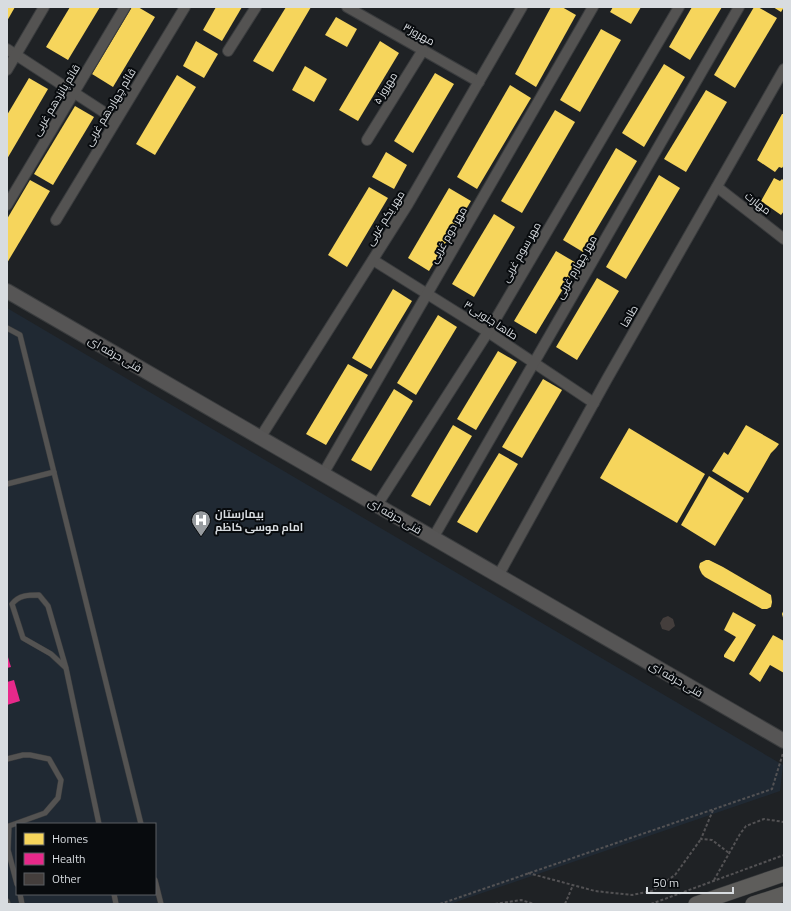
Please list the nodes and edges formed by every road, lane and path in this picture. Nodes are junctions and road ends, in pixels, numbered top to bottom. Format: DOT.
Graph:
graph roads {
  1 [pos="44,7"];
  2 [pos="125,7"];
  3 [pos="185,7"];
  4 [pos="256,7"];
  5 [pos="347,7"];
  6 [pos="522,7"];
  7 [pos="593,7"];
  8 [pos="679,7"];
  9 [pos="739,7"];
  10 [pos="422,50"];
  11 [pos="228,51"];
  12 [pos="11,52"];
  13 [pos="784,69"];
  14 [pos="7,70"];
  15 [pos="479,82"];
  16 [pos="74,93"];
  17 [pos="116,120"];
  18 [pos="367,140"];
  19 [pos="717,187"];
  20 [pos="7,204"];
  21 [pos="56,220"];
  22 [pos="784,239"];
  23 [pos="373,260"];
  24 [pos="7,291"];
  25 [pos="428,294"];
  26 [pos="7,328"];
  27 [pos="488,332"];
  28 [pos="535,362"];
  29 [pos="594,403"];
  30 [pos="260,438"];
  31 [pos="54,472"];
  32 [pos="323,474"];
  33 [pos="7,484"];
  34 [pos="377,505"];
  35 [pos="433,538"];
  36 [pos="498,576"];
  37 [pos="66,668"];
  38 [pos="784,741"];
  39 [pos="784,752"];
  40 [pos="7,759"];
  41 [pos="781,762"];
  42 [pos="784,764"];
  43 [pos="713,809"];
  44 [pos="784,822"];
  45 [pos="16,823"];
  46 [pos="17,823"];
  47 [pos="99,823"];
  48 [pos="141,823"];
  49 [pos="701,839"];
  50 [pos="729,853"];
  51 [pos="784,855"];
  52 [pos="528,873"];
  53 [pos="784,874"];
  54 [pos="16,880"];
  55 [pos="713,881"];
  56 [pos="156,884"];
  57 [pos="573,885"];
  58 [pos="784,894"];
  59 [pos="717,897"];
  60 [pos="161,904"];
  61 [pos="440,904"];
  62 [pos="495,904"];
  63 [pos="534,904"];
  64 [pos="565,904"];
  65 [pos="651,904"];
  66 [pos="696,904"];
  67 [pos="753,904"];
  1 -- 12 [label="street"];
  2 -- 16 [label="street, قائم پانزدهم غربی"];
  3 -- 17 [label="street, قائم چهاردهم غربی"];
  4 -- 11 [label="street"];
  5 -- 10 [label="street, مهروز۳"];
  6 -- 15 [label="street, مهر یکم غربی"];
  7 -- 25 [label="street, مهر دوم غربی"];
  8 -- 27 [label="street, مهر سوم غربی"];
  9 -- 28 [label="street, مهر چهارم غربی"];
  10 -- 15 [label="street, مهروز۳"];
  10 -- 18 [label="street, مهروز ۵"];
  12 -- 14 [label="street"];
  12 -- 16 [label="street"];
  13 -- 19 [label="street, طاها"];
  15 -- 23 [label="street, مهر یکم غربی"];
  16 -- 17 [label="street"];
  16 -- 20 [label="street, قائم پانزدهم غربی"];
  17 -- 21 [label="street, قائم چهاردهم غربی"];
  19 -- 22 [label="street, مهارت"];
  19 -- 29 [label="street, طاها"];
  23 -- 25 [label="street, طاها جنوبی۳"];
  23 -- 30 [label="street, مهر یکم غربی"];
  24 -- 30 [label="street, فنی حرفه ای"];
  25 -- 27 [label="street, طاها جنوبی۳"];
  25 -- 32 [label="street, مهر دوم غربی"];
  26 -- 31 [label="lane"];
  27 -- 28 [label="street, طاها جنوبی۳"];
  27 -- 34 [label="street, مهر سوم غربی"];
  28 -- 29 [label="street, طاها جنوبی۳"];
  28 -- 35 [label="street, مهر چهارم غربی"];
  29 -- 36 [label="street, طاها"];
  30 -- 32 [label="street, فنی حرفه ای"];
  31 -- 33 [label="lane"];
  31 -- 48 [label="lane"];
  32 -- 34 [label="street, فنی حرفه ای"];
  34 -- 35 [label="street, فنی حرفه ای"];
  35 -- 36 [label="street, فنی حرفه ای"];
  36 -- 38 [label="street, فنی حرفه ای"];
  37 -- 37 [label="lane"];
  37 -- 47 [label="lane"];
  39 -- 41 [label="path"];
  40 -- 46 [label="lane"];
  41 -- 42 [label="path"];
  41 -- 43 [label="path"];
  43 -- 49 [label="path"];
  43 -- 52 [label="path"];
  44 -- 50 [label="path"];
  45 -- 54 [label="lane"];
  49 -- 50 [label="path"];
  49 -- 57 [label="path"];
  50 -- 55 [label="path"];
  51 -- 55 [label="path"];
  52 -- 57 [label="path"];
  52 -- 61 [label="path"];
  53 -- 59 [label="main road"];
  55 -- 59 [label="path"];
  55 -- 65 [label="path"];
  56 -- 60 [label="lane"];
  57 -- 64 [label="path"];
  58 -- 67 [label="main road"];
  59 -- 66 [label="main road"];
  62 -- 63 [label="path"];
}
